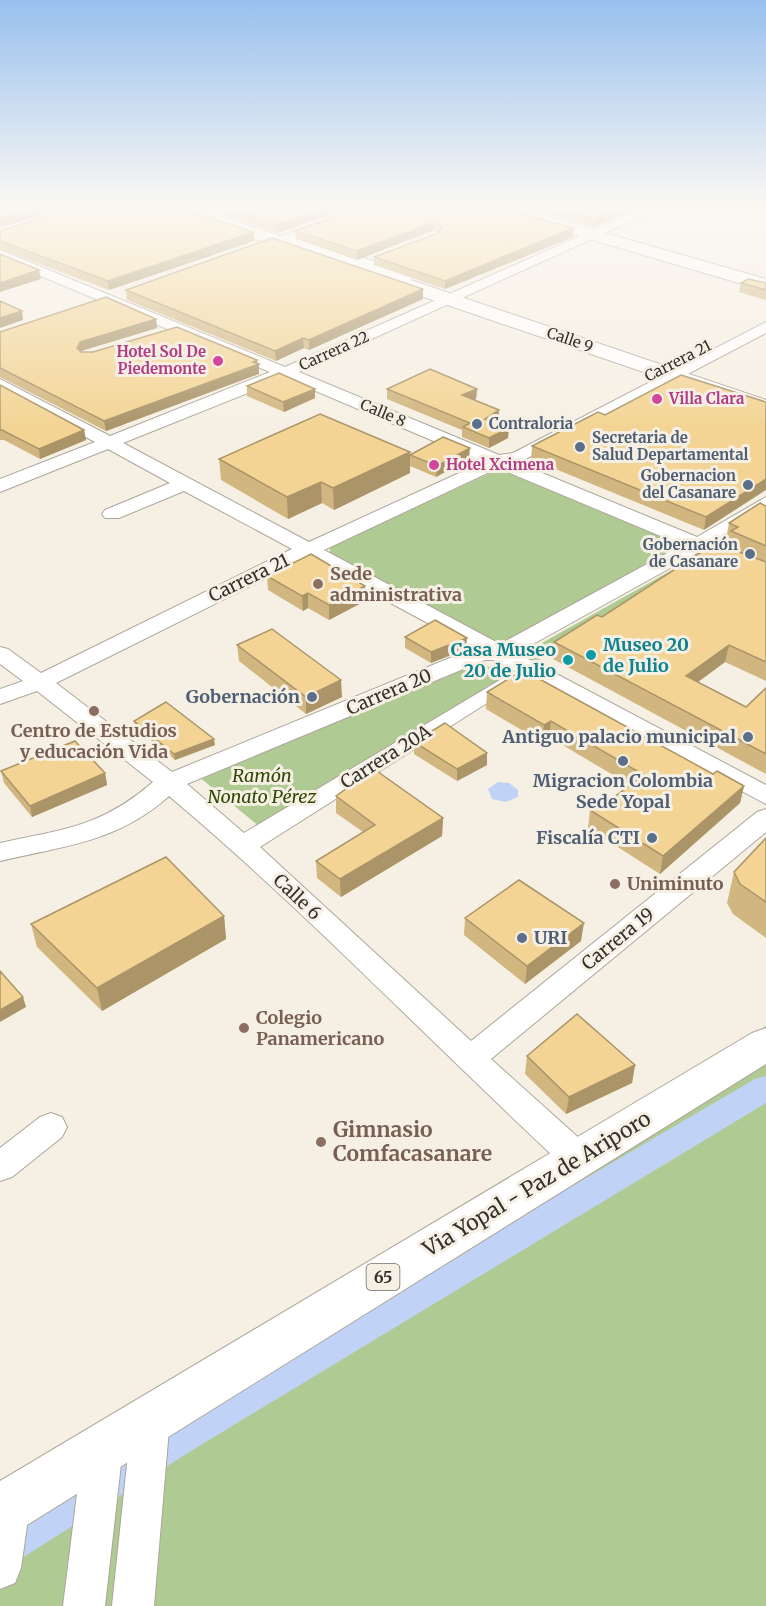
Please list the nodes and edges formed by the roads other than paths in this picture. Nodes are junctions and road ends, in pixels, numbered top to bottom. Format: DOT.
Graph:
graph roads {
  1 [pos="61,279"];
  2 [pos="401,279"];
  3 [pos="405,279"];
  4 [pos="496,279"];
  5 [pos="746,279"];
  6 [pos="766,285"];
  7 [pos="130,290"];
  8 [pos="455,297"];
  9 [pos="108,298"];
  10 [pos="87,306"];
  11 [pos="766,316"];
  12 [pos="766,327"];
  13 [pos="180,328"];
  14 [pos="150,337"];
  15 [pos="672,371"];
  16 [pos="286,372"];
  17 [pos="0,384"];
  18 [pos="766,398"];
  19 [pos="766,407"];
  20 [pos="109,443"];
  21 [pos="499,461"];
  22 [pos="184,484"];
  23 [pos="0,486"];
  24 [pos="766,503"];
  25 [pos="112,514"];
  26 [pos="698,545"];
  27 [pos="307,550"];
  28 [pos="766,573"];
  29 [pos="500,653"];
  30 [pos="0,654"];
  31 [pos="530,669"];
  32 [pos="40,682"];
  33 [pos="0,697"];
  34 [pos="168,783"];
  35 [pos="766,796"];
  36 [pos="766,818"];
  37 [pos="243,846"];
  38 [pos="0,852"];
  39 [pos="766,1044"];
  40 [pos="469,1059"];
  41 [pos="51,1127"];
  42 [pos="578,1158"];
  43 [pos="0,1167"];
  44 [pos="151,1419"];
  45 [pos="103,1448"];
  46 [pos="6,1508"];
  47 [pos="0,1568"];
  48 [pos="85,1597"];
  49 [pos="133,1606"];
  1 -- 9 [label="street, Calle 8"];
  2 -- 8 [label="main road, Calle 9"];
  3 -- 8 [label="main road, Calle 9"];
  4 -- 8 [label="street, Carrera 22"];
  5 -- 6 [label="main road"];
  7 -- 9 [label="street"];
  8 -- 15 [label="main road, Calle 9"];
  8 -- 16 [label="street, Carrera 22"];
  9 -- 10 [label="street"];
  9 -- 13 [label="street, Calle 8"];
  11 -- 15 [label="street, Carrera 21"];
  12 -- 15 [label="street, Carrera 21"];
  13 -- 14 [label="street"];
  13 -- 16 [label="street, Calle 8"];
  15 -- 18 [label="main road, Calle 9"];
  15 -- 19 [label="main road, Calle 9"];
  15 -- 21 [label="street, Carrera 21"];
  16 -- 20 [label="street, Carrera 22"];
  16 -- 21 [label="street, Calle 8"];
  17 -- 20 [label="street"];
  20 -- 22 [label="street"];
  20 -- 23 [label="street, Carrera 22"];
  21 -- 26 [label="street, Calle 8"];
  21 -- 27 [label="street, Carrera 21"];
  22 -- 25 [label="street"];
  22 -- 27 [label="street"];
  24 -- 26 [label="street, Carrera 20"];
  26 -- 28 [label="street, Calle 8"];
  26 -- 29 [label="street, Carrera 20"];
  27 -- 29 [label="street"];
  27 -- 32 [label="street, Carrera 21"];
  29 -- 31 [label="street"];
  29 -- 34 [label="street, Carrera 20"];
  30 -- 32 [label="street, Calle 6"];
  31 -- 35 [label="street"];
  31 -- 37 [label="street, Carrera 20A"];
  32 -- 33 [label="street, Carrera 21"];
  32 -- 34 [label="street, Calle 6"];
  34 -- 37 [label="street, Calle 6"];
  34 -- 38 [label="street, Carrera 20"];
  36 -- 40 [label="street, Carrera 19"];
  37 -- 40 [label="street, Calle 6"];
  39 -- 42 [label="main road, Via Yopal - Paz de Ariporo / 65"];
  40 -- 42 [label="street, Calle 6"];
  41 -- 43 [label="street"];
  42 -- 44 [label="main road, Via Yopal - Paz de Ariporo / 65"];
  44 -- 45 [label="main road, Via Yopal - Paz de Ariporo / 65"];
  44 -- 49 [label="street"];
  45 -- 46 [label="main road, Via Yopal - Paz de Ariporo / 65"];
  45 -- 48 [label="street"];
  46 -- 47 [label="street"];
}
